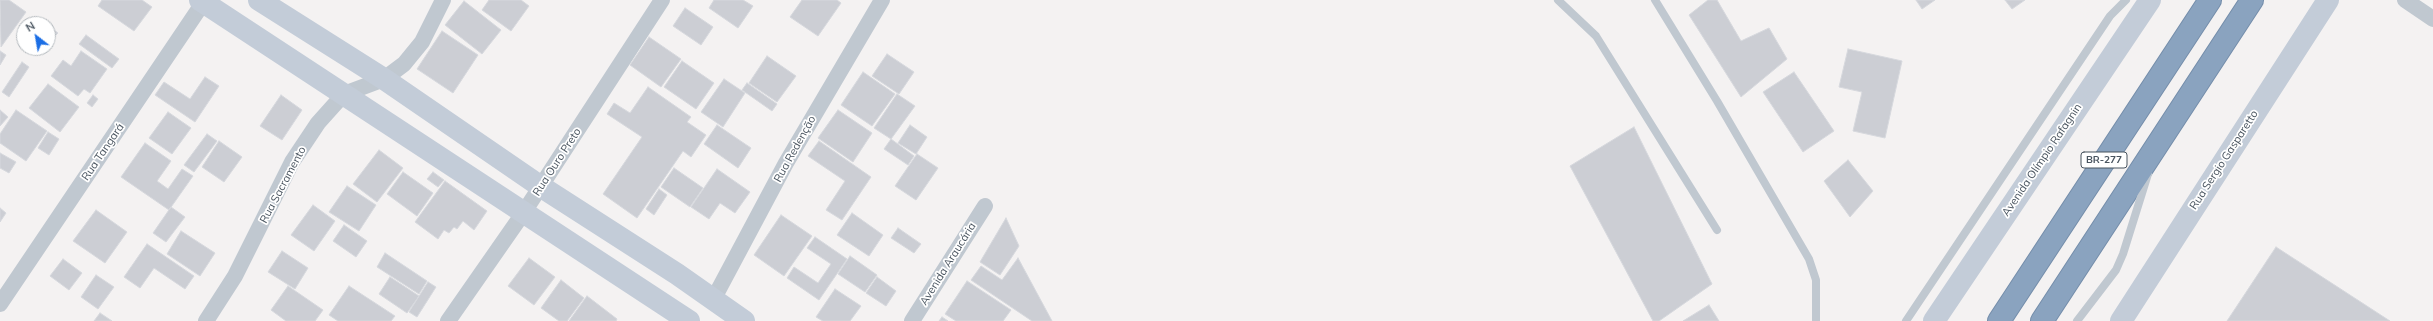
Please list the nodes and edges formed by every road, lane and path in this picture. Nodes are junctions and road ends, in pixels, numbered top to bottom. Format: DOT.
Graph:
graph roads {
  1 [pos="259,0"];
  2 [pos="443,0"];
  3 [pos="662,0"];
  4 [pos="882,0"];
  5 [pos="1558,0"];
  6 [pos="1655,0"];
  7 [pos="2126,0"];
  8 [pos="2150,0"];
  9 [pos="2210,0"];
  10 [pos="2252,0"];
  11 [pos="2328,0"];
  12 [pos="2405,0"];
  13 [pos="203,1"];
  14 [pos="2433,19"];
  15 [pos="384,79"];
  16 [pos="344,94"];
  17 [pos="2156,148"];
  18 [pos="540,186"];
  19 [pos="985,206"];
  20 [pos="524,212"];
  21 [pos="1718,230"];
  22 [pos="677,274"];
  23 [pos="659,300"];
  24 [pos="713,300"];
  25 [pos="0,304"];
  26 [pos="206,321"];
  27 [pos="448,321"];
  28 [pos="689,321"];
  29 [pos="744,321"];
  30 [pos="912,321"];
  31 [pos="1816,321"];
  32 [pos="1906,321"];
  33 [pos="1934,321"];
  34 [pos="1999,321"];
  35 [pos="2042,321"];
  36 [pos="2077,321"];
  37 [pos="2121,321"];
  1 -- 15 [label="main road"];
  2 -- 15 [label="street, Rua Sacramento"];
  3 -- 18 [label="street, Rua Ouro Preto"];
  4 -- 24 [label="street, Rua Redenção"];
  5 -- 21 [label="lane"];
  6 -- 31 [label="lane"];
  7 -- 32 [label="lane"];
  8 -- 33 [label="main road, Avenida Olímpio Rafagnin"];
  9 -- 34 [label="highway, BR-277"];
  10 -- 17 [label="highway, BR-277"];
  11 -- 37 [label="main road, Rua Sergio Gasparetto"];
  12 -- 14 [label="street"];
  13 -- 16 [label="main road"];
  13 -- 25 [label="street, Rua Tangará"];
  15 -- 16 [label="street, Rua Sacramento"];
  15 -- 18 [label="main road"];
  16 -- 20 [label="main road"];
  16 -- 26 [label="street, Rua Sacramento"];
  17 -- 35 [label="highway, BR-277"];
  17 -- 36 [label="lane"];
  18 -- 20 [label="street, Rua Ouro Preto"];
  18 -- 22 [label="main road"];
  19 -- 30 [label="street, Avenida Araucária"];
  20 -- 23 [label="main road"];
  20 -- 27 [label="street, Rua Ouro Preto"];
  22 -- 23 [label="main road"];
  22 -- 24 [label="main road"];
  23 -- 28 [label="main road"];
  24 -- 29 [label="main road"];
}
